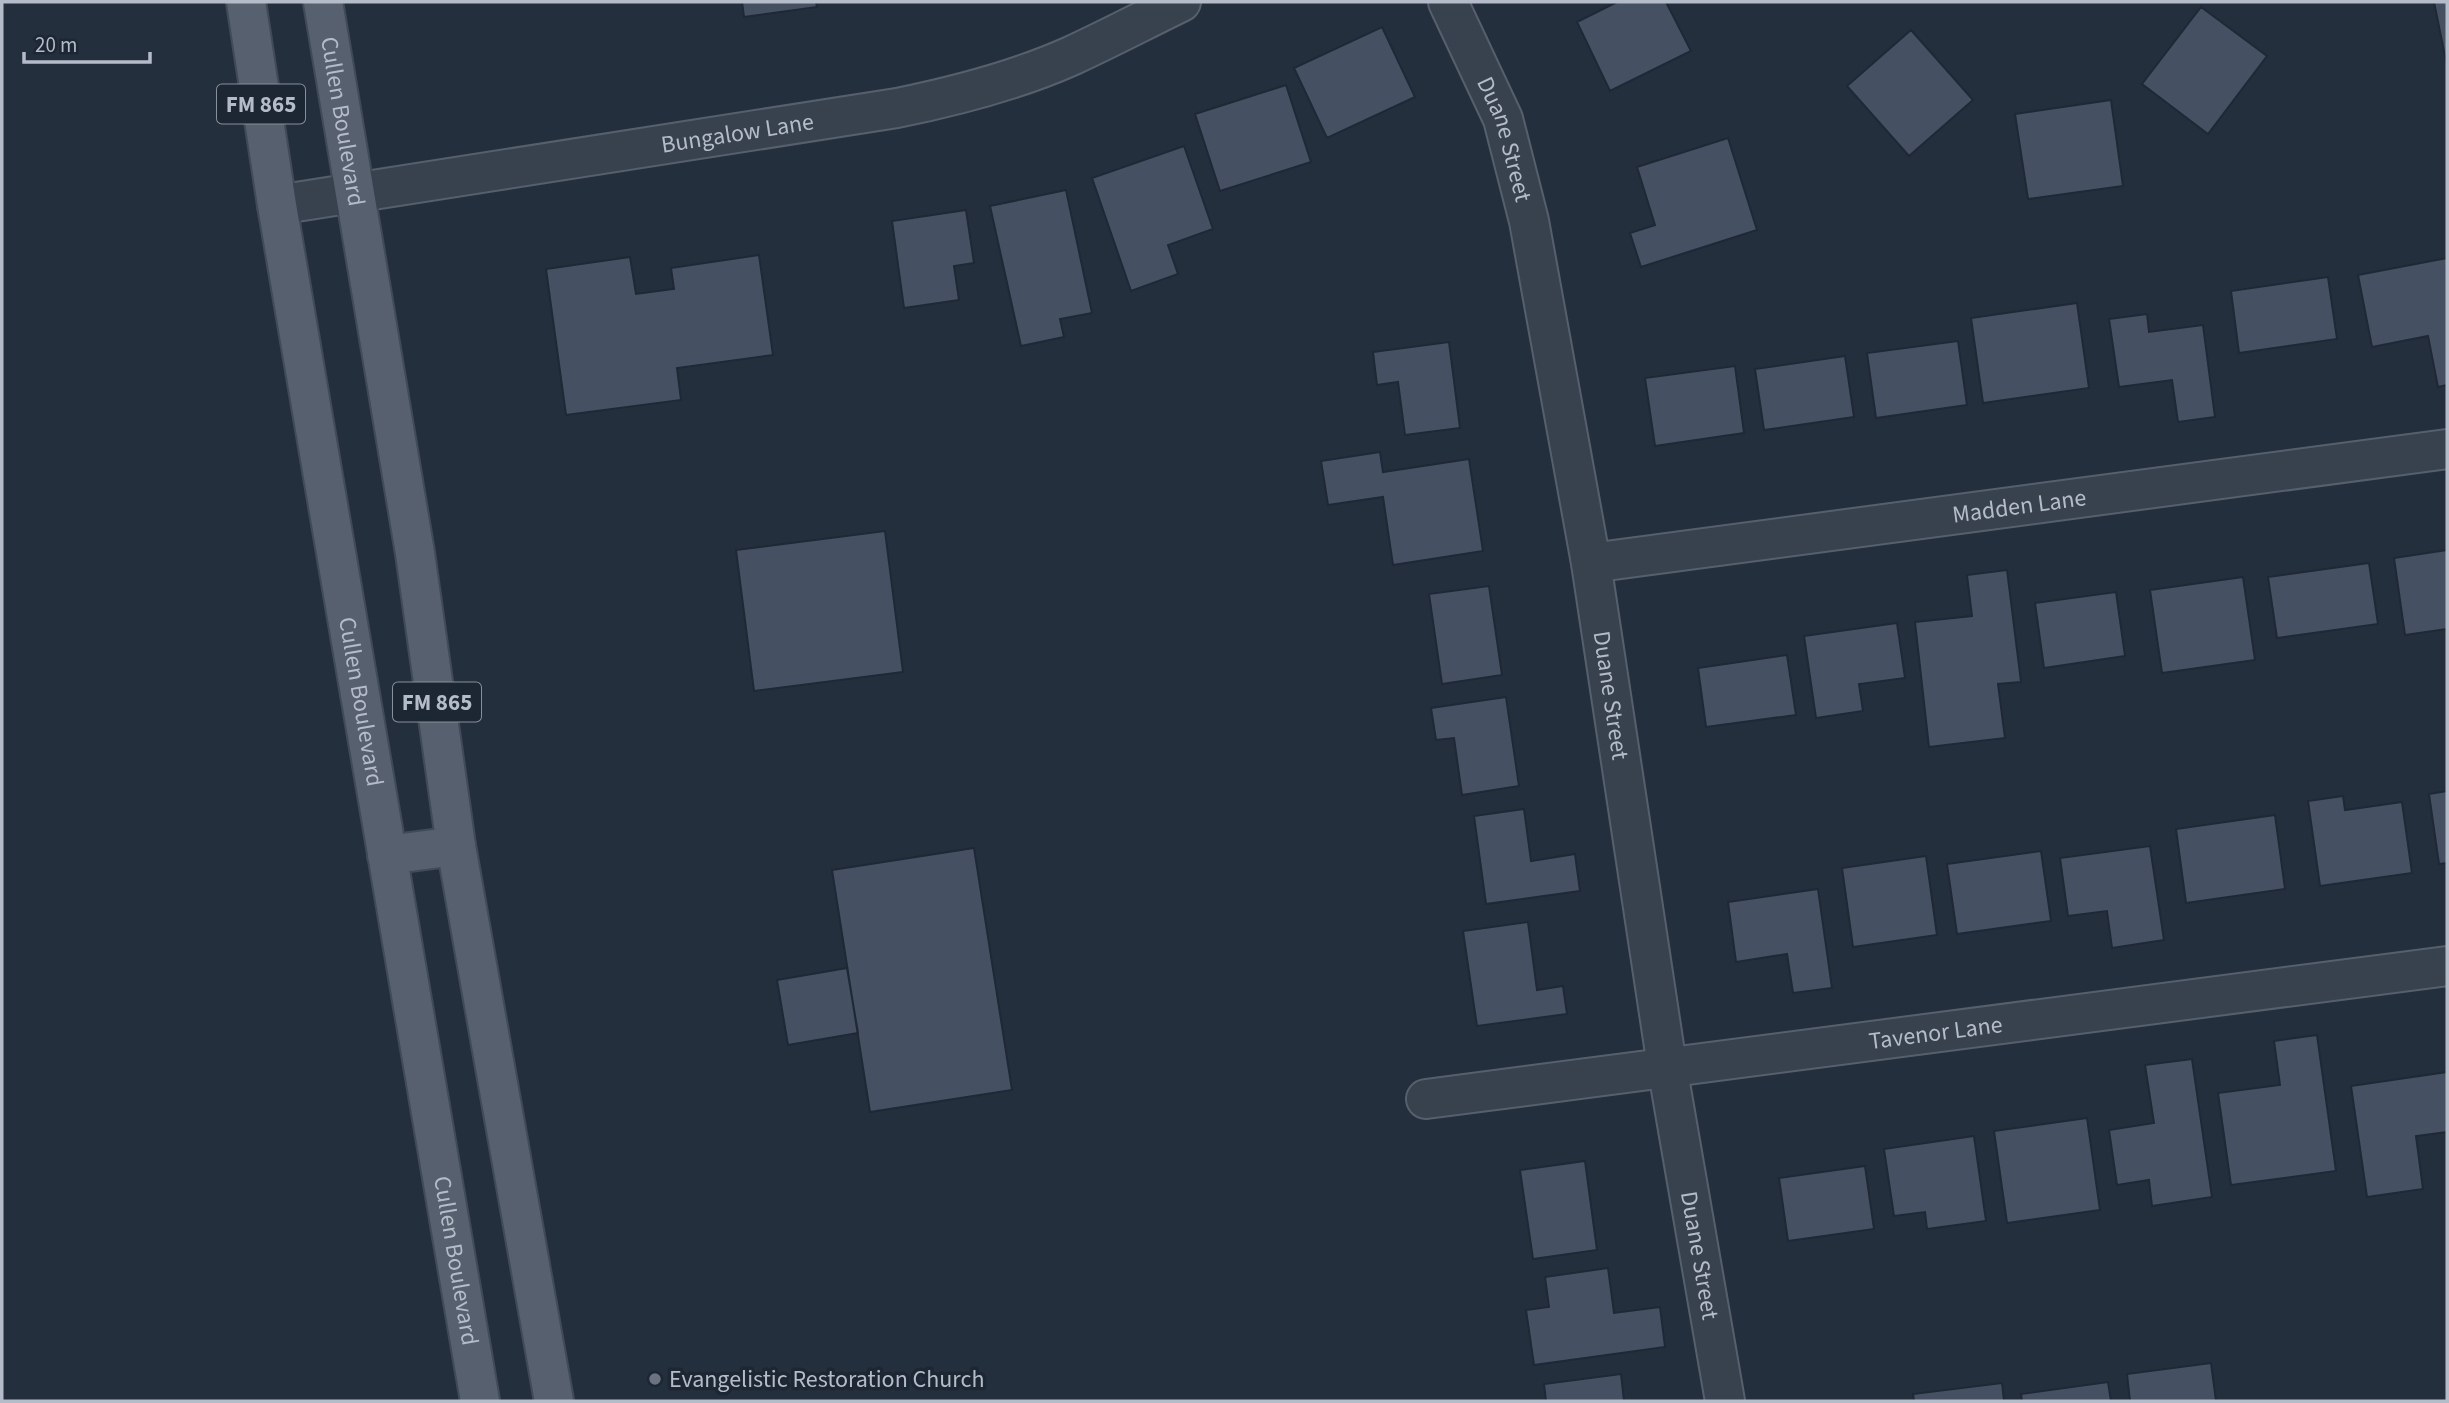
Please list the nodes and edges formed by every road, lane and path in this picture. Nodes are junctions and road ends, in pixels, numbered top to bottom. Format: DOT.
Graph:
graph roads {
  1 [pos="246,2"];
  2 [pos="323,2"];
  3 [pos="1181,2"];
  4 [pos="1448,2"];
  5 [pos="354,193"];
  6 [pos="277,205"];
  7 [pos="2447,449"];
  8 [pos="1591,563"];
  9 [pos="456,846"];
  10 [pos="387,855"];
  11 [pos="2447,966"];
  12 [pos="1667,1066"];
  13 [pos="1426,1099"];
  14 [pos="480,1401"];
  15 [pos="554,1401"];
  16 [pos="1725,1401"];
  1 -- 6 [label="main road, Cullen Boulevard / FM 865"];
  2 -- 5 [label="main road, Cullen Boulevard / FM 865"];
  3 -- 5 [label="street, Bungalow Lane"];
  4 -- 8 [label="street, Duane Street"];
  5 -- 6 [label="street, Bungalow Lane"];
  5 -- 9 [label="main road, Cullen Boulevard / FM 865"];
  6 -- 10 [label="main road, Cullen Boulevard / FM 865"];
  7 -- 8 [label="street, Madden Lane"];
  8 -- 12 [label="street, Duane Street"];
  9 -- 10 [label="main road"];
  9 -- 15 [label="main road, Cullen Boulevard / FM 865"];
  10 -- 14 [label="main road, Cullen Boulevard / FM 865"];
  11 -- 12 [label="street, Tavenor Lane"];
  12 -- 13 [label="street, Tavenor Lane"];
  12 -- 16 [label="street, Duane Street"];
}
